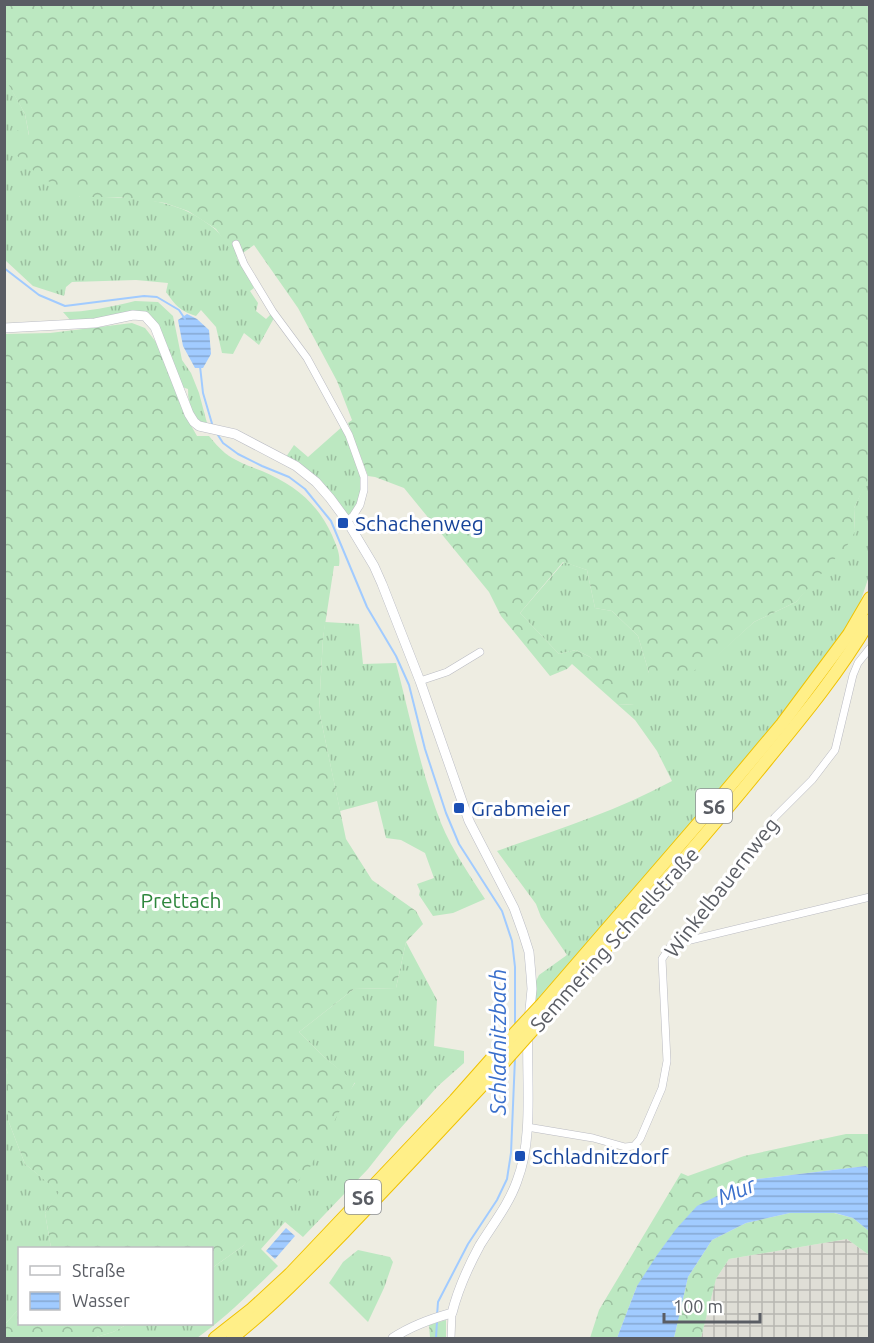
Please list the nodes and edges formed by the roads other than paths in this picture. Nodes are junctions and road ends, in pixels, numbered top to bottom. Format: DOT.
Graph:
graph roads {
  1 [pos="236,244"];
  2 [pos="4,328"];
  3 [pos="347,521"];
  4 [pos="870,598"];
  5 [pos="870,620"];
  6 [pos="870,648"];
  7 [pos="480,652"];
  8 [pos="420,681"];
  9 [pos="870,897"];
  10 [pos="672,944"];
  11 [pos="527,1127"];
  12 [pos="449,1314"];
  13 [pos="215,1338"];
  14 [pos="232,1338"];
  15 [pos="393,1338"];
  16 [pos="452,1338"];
  1 -- 3 [label="street"];
  2 -- 3 [label="street"];
  3 -- 8 [label="street"];
  4 -- 13 [label="highway, Semmering Schnellstraße / S6, bridge"];
  5 -- 14 [label="highway, Semmering Schnellstraße / S6, bridge"];
  6 -- 10 [label="street, Winkelbauernweg"];
  7 -- 8 [label="street"];
  8 -- 11 [label="street"];
  9 -- 10 [label="street"];
  10 -- 11 [label="street, Winkelbauernweg"];
  11 -- 12 [label="street"];
  12 -- 15 [label="street"];
  12 -- 16 [label="street"];
}
